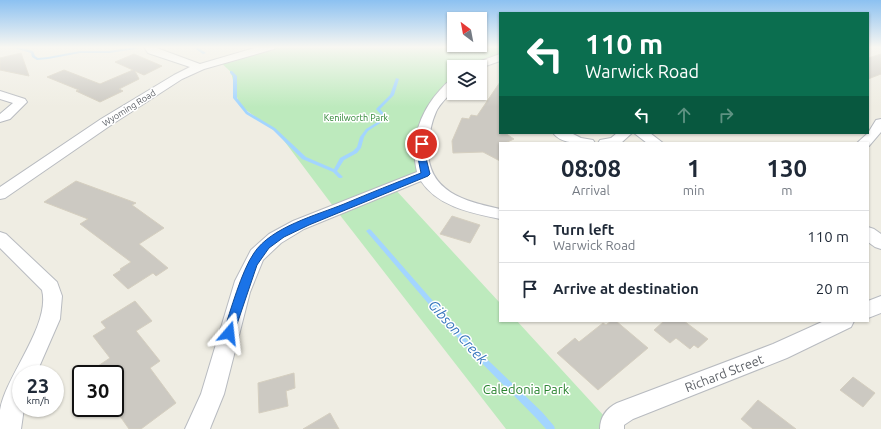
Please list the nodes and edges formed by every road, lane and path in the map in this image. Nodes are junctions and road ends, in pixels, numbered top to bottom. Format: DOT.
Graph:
graph roads {
  1 [pos="200,67"];
  2 [pos="447,89"];
  3 [pos="0,94"];
  4 [pos="0,118"];
  5 [pos="881,123"];
  6 [pos="562,134"];
  7 [pos="624,134"];
  8 [pos="642,134"];
  9 [pos="582,142"];
  10 [pos="610,142"];
  11 [pos="654,142"];
  12 [pos="865,142"];
  13 [pos="425,174"];
  14 [pos="0,194"];
  15 [pos="499,214"];
  16 [pos="869,234"];
  17 [pos="0,238"];
  18 [pos="881,243"];
  19 [pos="881,304"];
  20 [pos="869,310"];
  21 [pos="842,322"];
  22 [pos="29,365"];
  23 [pos="12,409"];
  24 [pos="9,429"];
  25 [pos="197,429"];
  26 [pos="612,429"];
  1 -- 14 [label="street, Wyoming Road"];
  2 -- 13 [label="street"];
  3 -- 4 [label="street"];
  5 -- 12 [label="street"];
  6 -- 9 [label="street"];
  7 -- 10 [label="street"];
  8 -- 11 [label="street"];
  13 -- 15 [label="street"];
  13 -- 25 [label="street"];
  16 -- 18 [label="street"];
  17 -- 22 [label="street"];
  19 -- 20 [label="street"];
  21 -- 26 [label="street, Richard Street"];
  23 -- 24 [label="street"];
}
